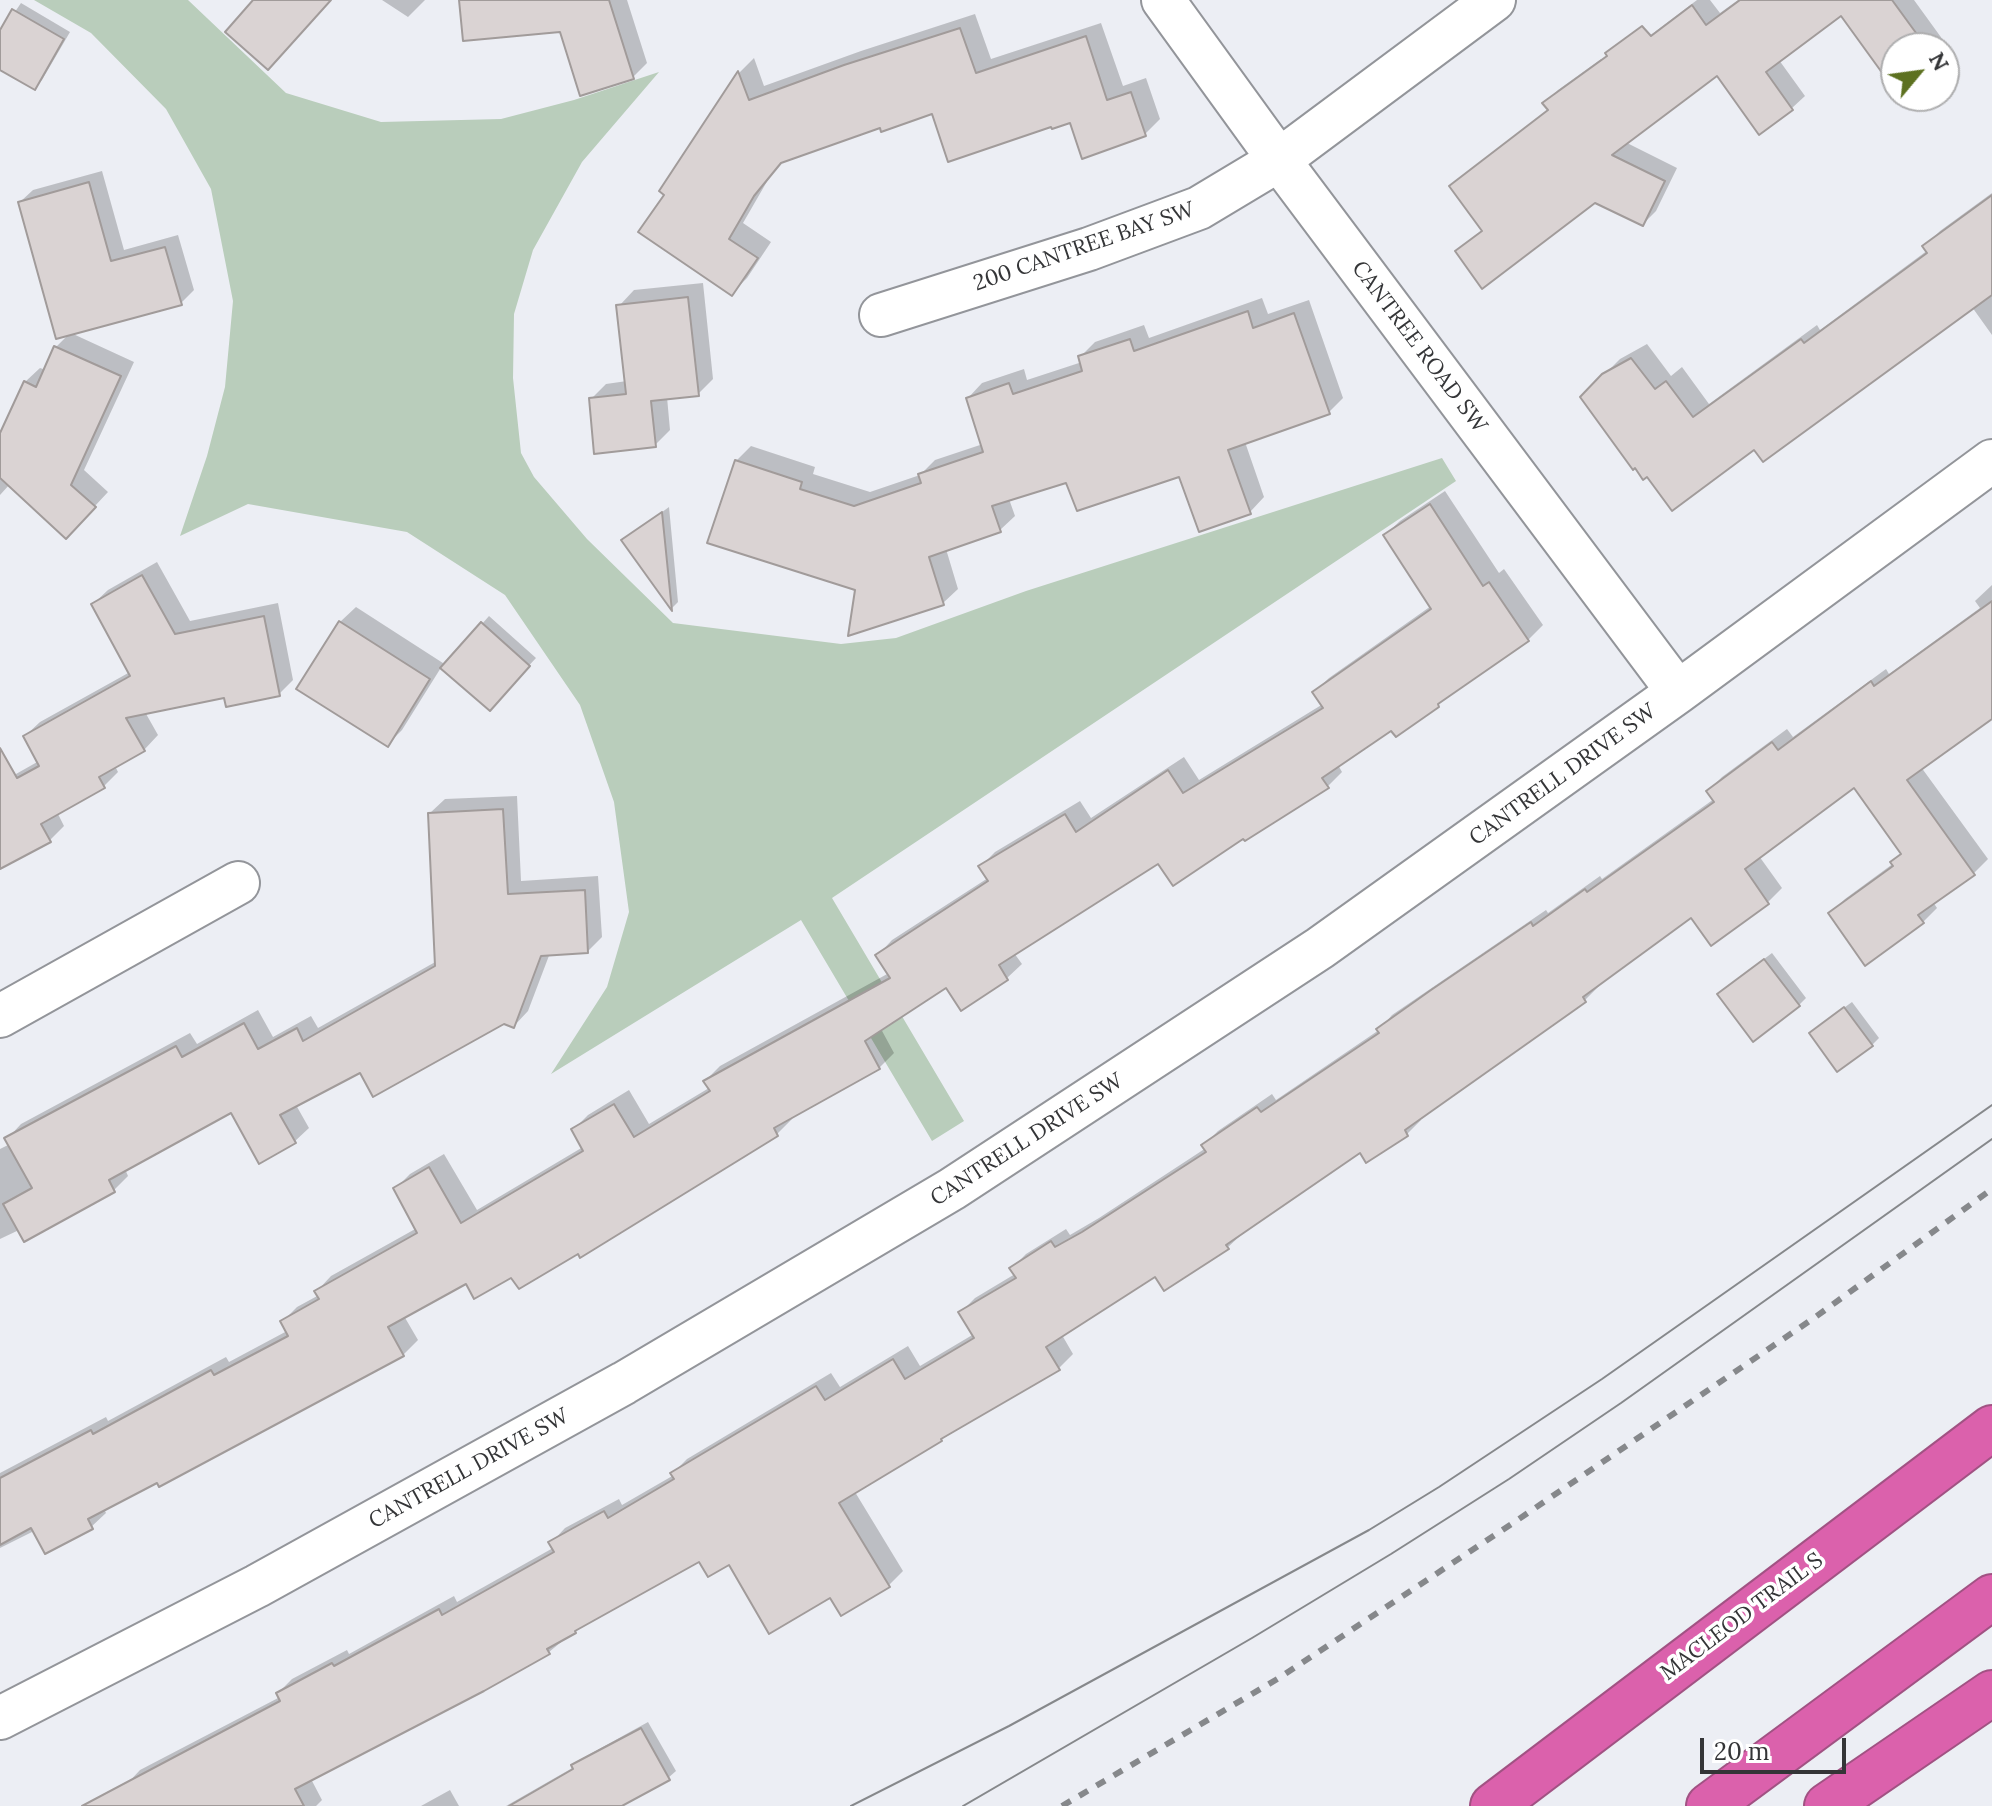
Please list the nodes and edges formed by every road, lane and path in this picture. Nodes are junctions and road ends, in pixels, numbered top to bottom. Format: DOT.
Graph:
graph roads {
  1 [pos="1163,0"];
  2 [pos="1494,0"];
  3 [pos="1279,160"];
  4 [pos="881,315"];
  5 [pos="1992,461"];
  6 [pos="1678,692"];
  7 [pos="238,883"];
  8 [pos="0,1016"];
  9 [pos="1992,1428"];
  10 [pos="1992,1597"];
  11 [pos="1992,1693"];
  12 [pos="0,1718"];
  13 [pos="1493,1806"];
  14 [pos="1709,1806"];
  15 [pos="1827,1806"];
  1 -- 3 [label="street, CANTREE ROAD SW"];
  2 -- 3 [label="street, 200 CANTREE BAY SW"];
  3 -- 4 [label="street, 200 CANTREE BAY SW"];
  3 -- 6 [label="street, CANTREE ROAD SW"];
  5 -- 6 [label="street, CANTRELL DRIVE SW"];
  6 -- 12 [label="street, CANTRELL DRIVE SW"];
  7 -- 8 [label="street"];
  9 -- 13 [label="highway, MACLEOD TRAIL S"];
  10 -- 14 [label="highway"];
  11 -- 15 [label="highway"];
}
